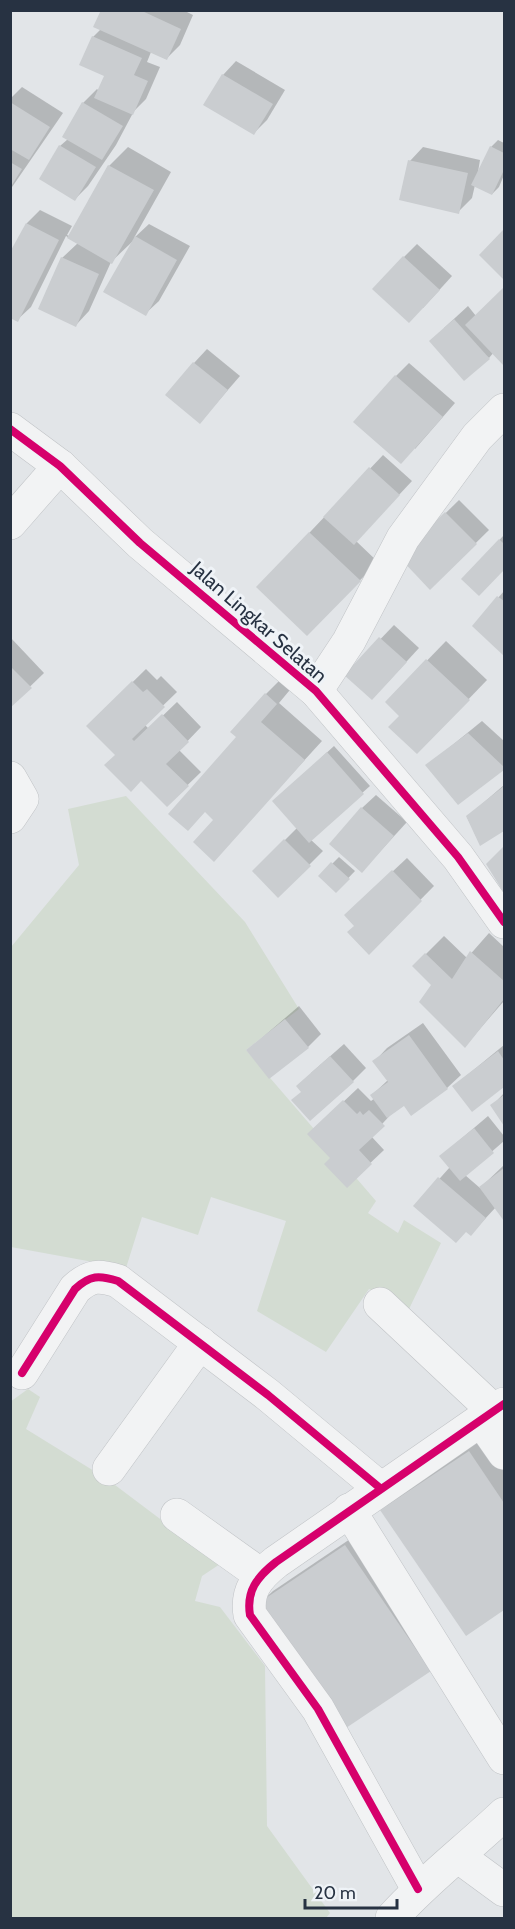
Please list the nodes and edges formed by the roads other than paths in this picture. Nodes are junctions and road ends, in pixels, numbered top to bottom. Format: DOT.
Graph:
graph roads {
  1 [pos="504,410"];
  2 [pos="10,429"];
  3 [pos="60,466"];
  4 [pos="10,523"];
  5 [pos="316,691"];
  6 [pos="10,778"];
  7 [pos="10,817"];
  8 [pos="504,922"];
  9 [pos="380,1305"];
  10 [pos="200,1343"];
  11 [pos="22,1374"];
  12 [pos="494,1411"];
  13 [pos="504,1453"];
  14 [pos="109,1469"];
  15 [pos="380,1488"];
  16 [pos="349,1510"];
  17 [pos="177,1515"];
  18 [pos="261,1575"];
  19 [pos="504,1758"];
  20 [pos="504,1814"];
  21 [pos="459,1857"];
  22 [pos="418,1889"];
  23 [pos="504,1890"];
  24 [pos="392,1918"];
  1 -- 5 [label="street"];
  2 -- 3 [label="street, Jalan Lingkar Selatan"];
  3 -- 4 [label="street"];
  3 -- 5 [label="street, Jalan Lingkar Selatan"];
  5 -- 8 [label="street, Jalan Lingkar Selatan"];
  6 -- 7 [label="street"];
  9 -- 12 [label="street"];
  10 -- 11 [label="street"];
  10 -- 14 [label="street"];
  10 -- 15 [label="street"];
  12 -- 13 [label="street"];
  12 -- 15 [label="street"];
  15 -- 16 [label="street"];
  16 -- 18 [label="street"];
  16 -- 19 [label="street"];
  17 -- 18 [label="street"];
  18 -- 22 [label="street"];
  20 -- 21 [label="street"];
  21 -- 22 [label="street"];
  21 -- 23 [label="street"];
  22 -- 24 [label="street"];
}
